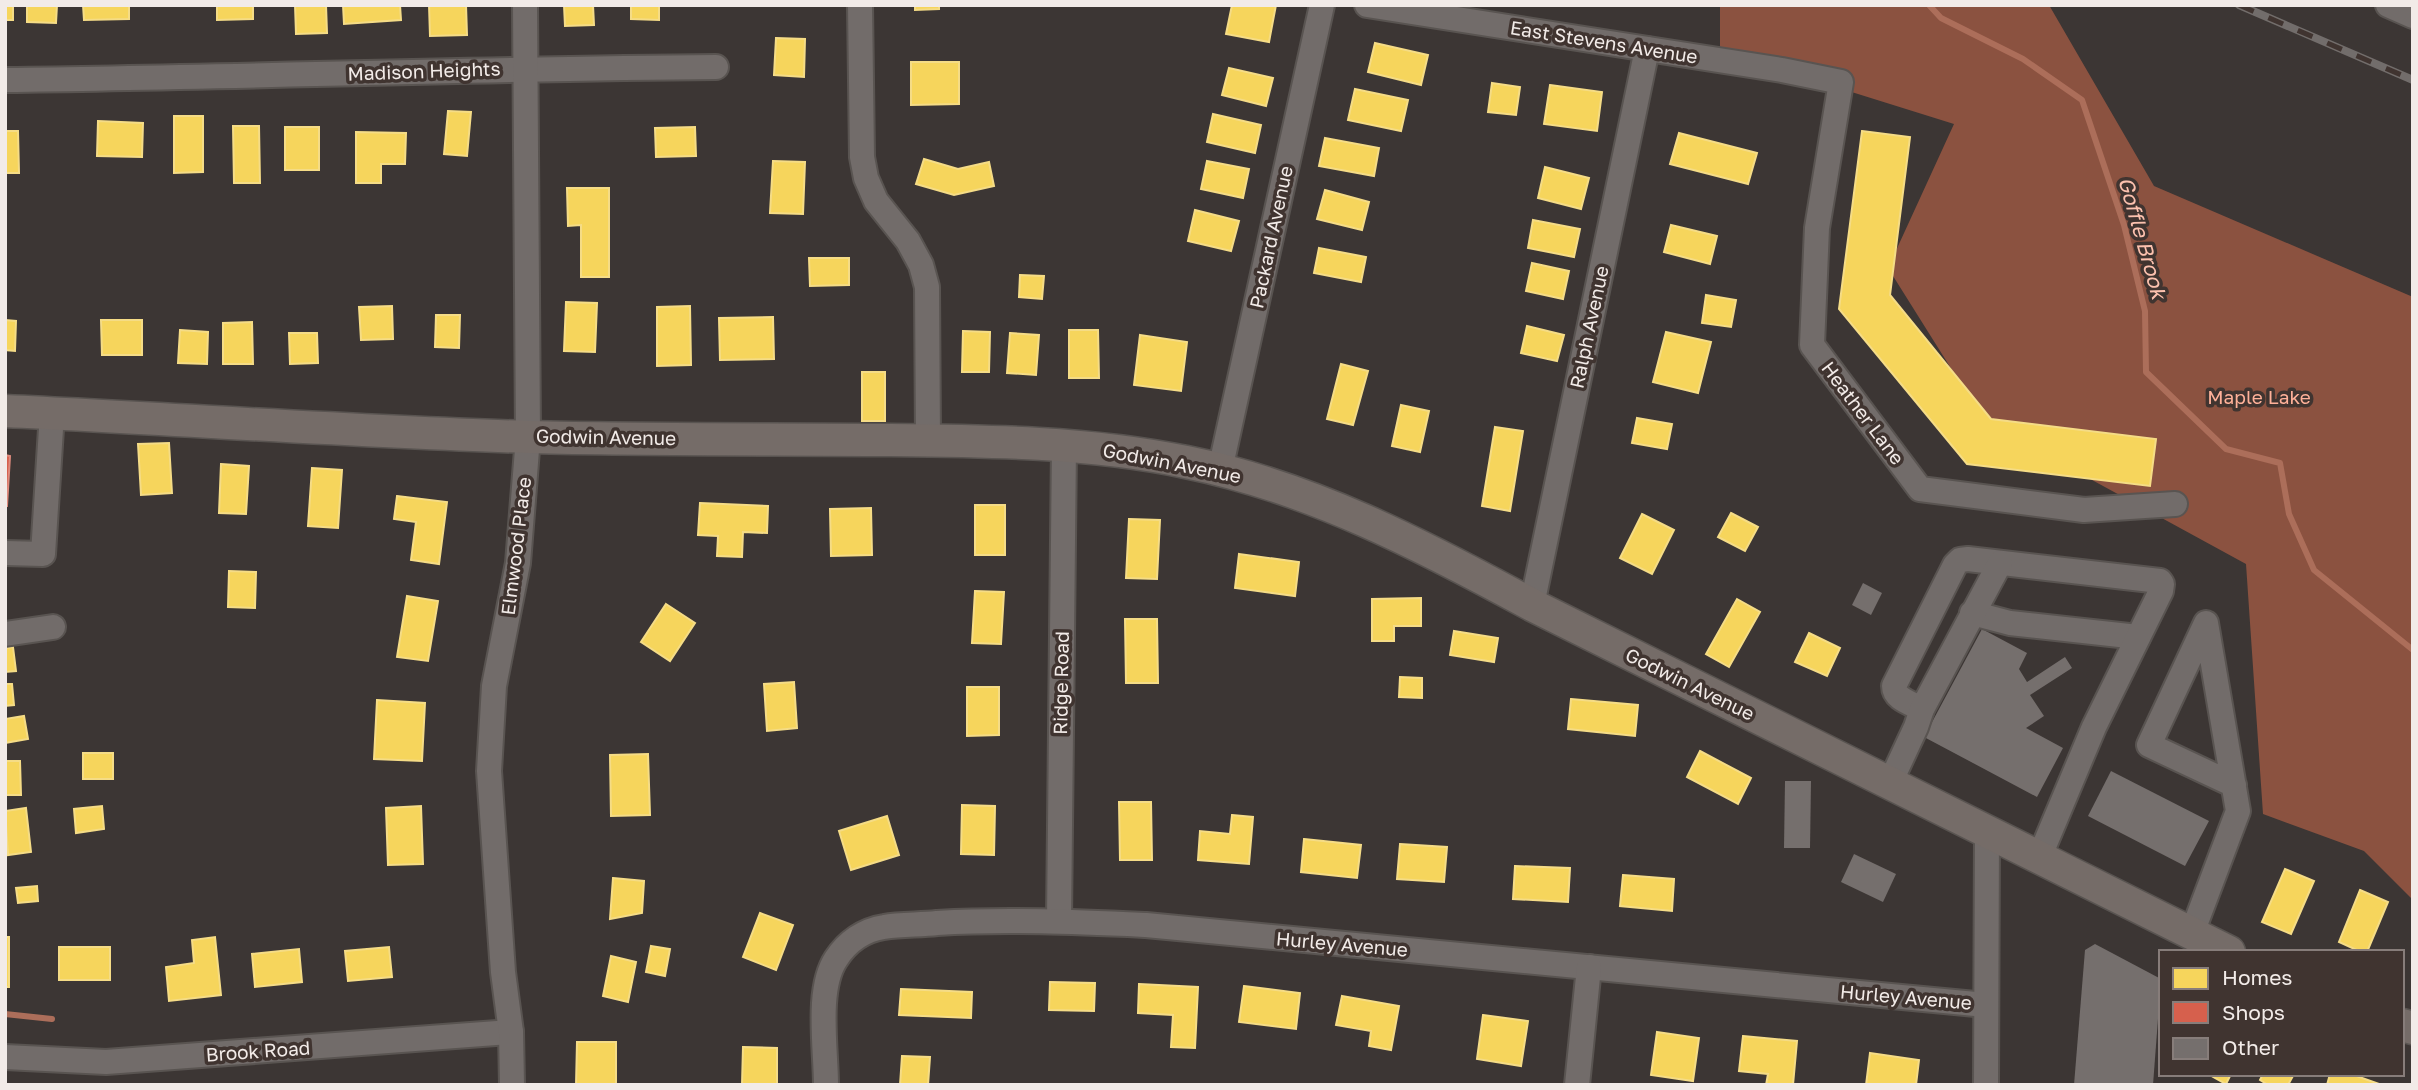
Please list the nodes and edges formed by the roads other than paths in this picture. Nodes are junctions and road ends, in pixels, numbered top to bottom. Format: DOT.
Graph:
graph roads {
  1 [pos="525,5"];
  2 [pos="860,5"];
  3 [pos="1322,5"];
  4 [pos="1367,5"];
  5 [pos="2388,5"];
  6 [pos="2413,16"];
  7 [pos="1647,49"];
  8 [pos="716,67"];
  9 [pos="527,68"];
  10 [pos="5,80"];
  11 [pos="1841,82"];
  12 [pos="5,411"];
  13 [pos="52,413"];
  14 [pos="528,436"];
  15 [pos="928,441"];
  16 [pos="1064,445"];
  17 [pos="1220,470"];
  18 [pos="2175,504"];
  19 [pos="5,553"];
  20 [pos="2000,563"];
  21 [pos="1532,605"];
  22 [pos="1972,613"];
  23 [pos="53,627"];
  24 [pos="5,634"];
  25 [pos="2138,638"];
  26 [pos="1922,709"];
  27 [pos="1890,783"];
  28 [pos="2234,786"];
  29 [pos="1987,832"];
  30 [pos="2039,858"];
  31 [pos="1059,921"];
  32 [pos="2192,933"];
  33 [pos="2225,950"];
  34 [pos="1590,967"];
  35 [pos="1986,1005"];
  36 [pos="511,1032"];
  37 [pos="5,1058"];
  38 [pos="512,1085"];
  39 [pos="826,1085"];
  40 [pos="1577,1085"];
  41 [pos="1986,1085"];
  1 -- 9 [label="street, Elmwood Place"];
  2 -- 15 [label="street"];
  3 -- 17 [label="street, Packard Avenue"];
  4 -- 7 [label="street, East Stevens Avenue"];
  5 -- 6 [label="street"];
  7 -- 11 [label="street, East Stevens Avenue"];
  7 -- 21 [label="street, Ralph Avenue"];
  8 -- 9 [label="street, Madison Heights"];
  9 -- 10 [label="street, Madison Heights"];
  9 -- 14 [label="street, Elmwood Place"];
  11 -- 18 [label="street, Heather Lane"];
  12 -- 13 [label="main road, Godwin Avenue"];
  13 -- 14 [label="main road, Godwin Avenue"];
  13 -- 19 [label="street"];
  14 -- 15 [label="main road, Godwin Avenue"];
  14 -- 36 [label="street, Elmwood Place"];
  15 -- 16 [label="main road, Godwin Avenue"];
  16 -- 17 [label="main road, Godwin Avenue"];
  16 -- 31 [label="street, Ridge Road"];
  17 -- 21 [label="main road, Godwin Avenue"];
  20 -- 22 [label="street"];
  20 -- 25 [label="street"];
  20 -- 26 [label="street"];
  21 -- 27 [label="main road, Godwin Avenue"];
  22 -- 25 [label="street"];
  22 -- 26 [label="street"];
  23 -- 24 [label="street"];
  25 -- 30 [label="street"];
  26 -- 27 [label="street"];
  27 -- 29 [label="main road, Godwin Avenue"];
  28 -- 28 [label="street"];
  28 -- 32 [label="street"];
  29 -- 30 [label="main road, Godwin Avenue"];
  29 -- 35 [label="street"];
  30 -- 32 [label="main road, Godwin Avenue"];
  31 -- 34 [label="street, Hurley Avenue"];
  31 -- 39 [label="street, Hurley Avenue"];
  32 -- 33 [label="main road, Godwin Avenue"];
  34 -- 35 [label="street, Hurley Avenue"];
  34 -- 40 [label="street"];
  35 -- 41 [label="street"];
  36 -- 37 [label="street, Brook Road"];
  36 -- 38 [label="street, Elmwood Place"];
}
